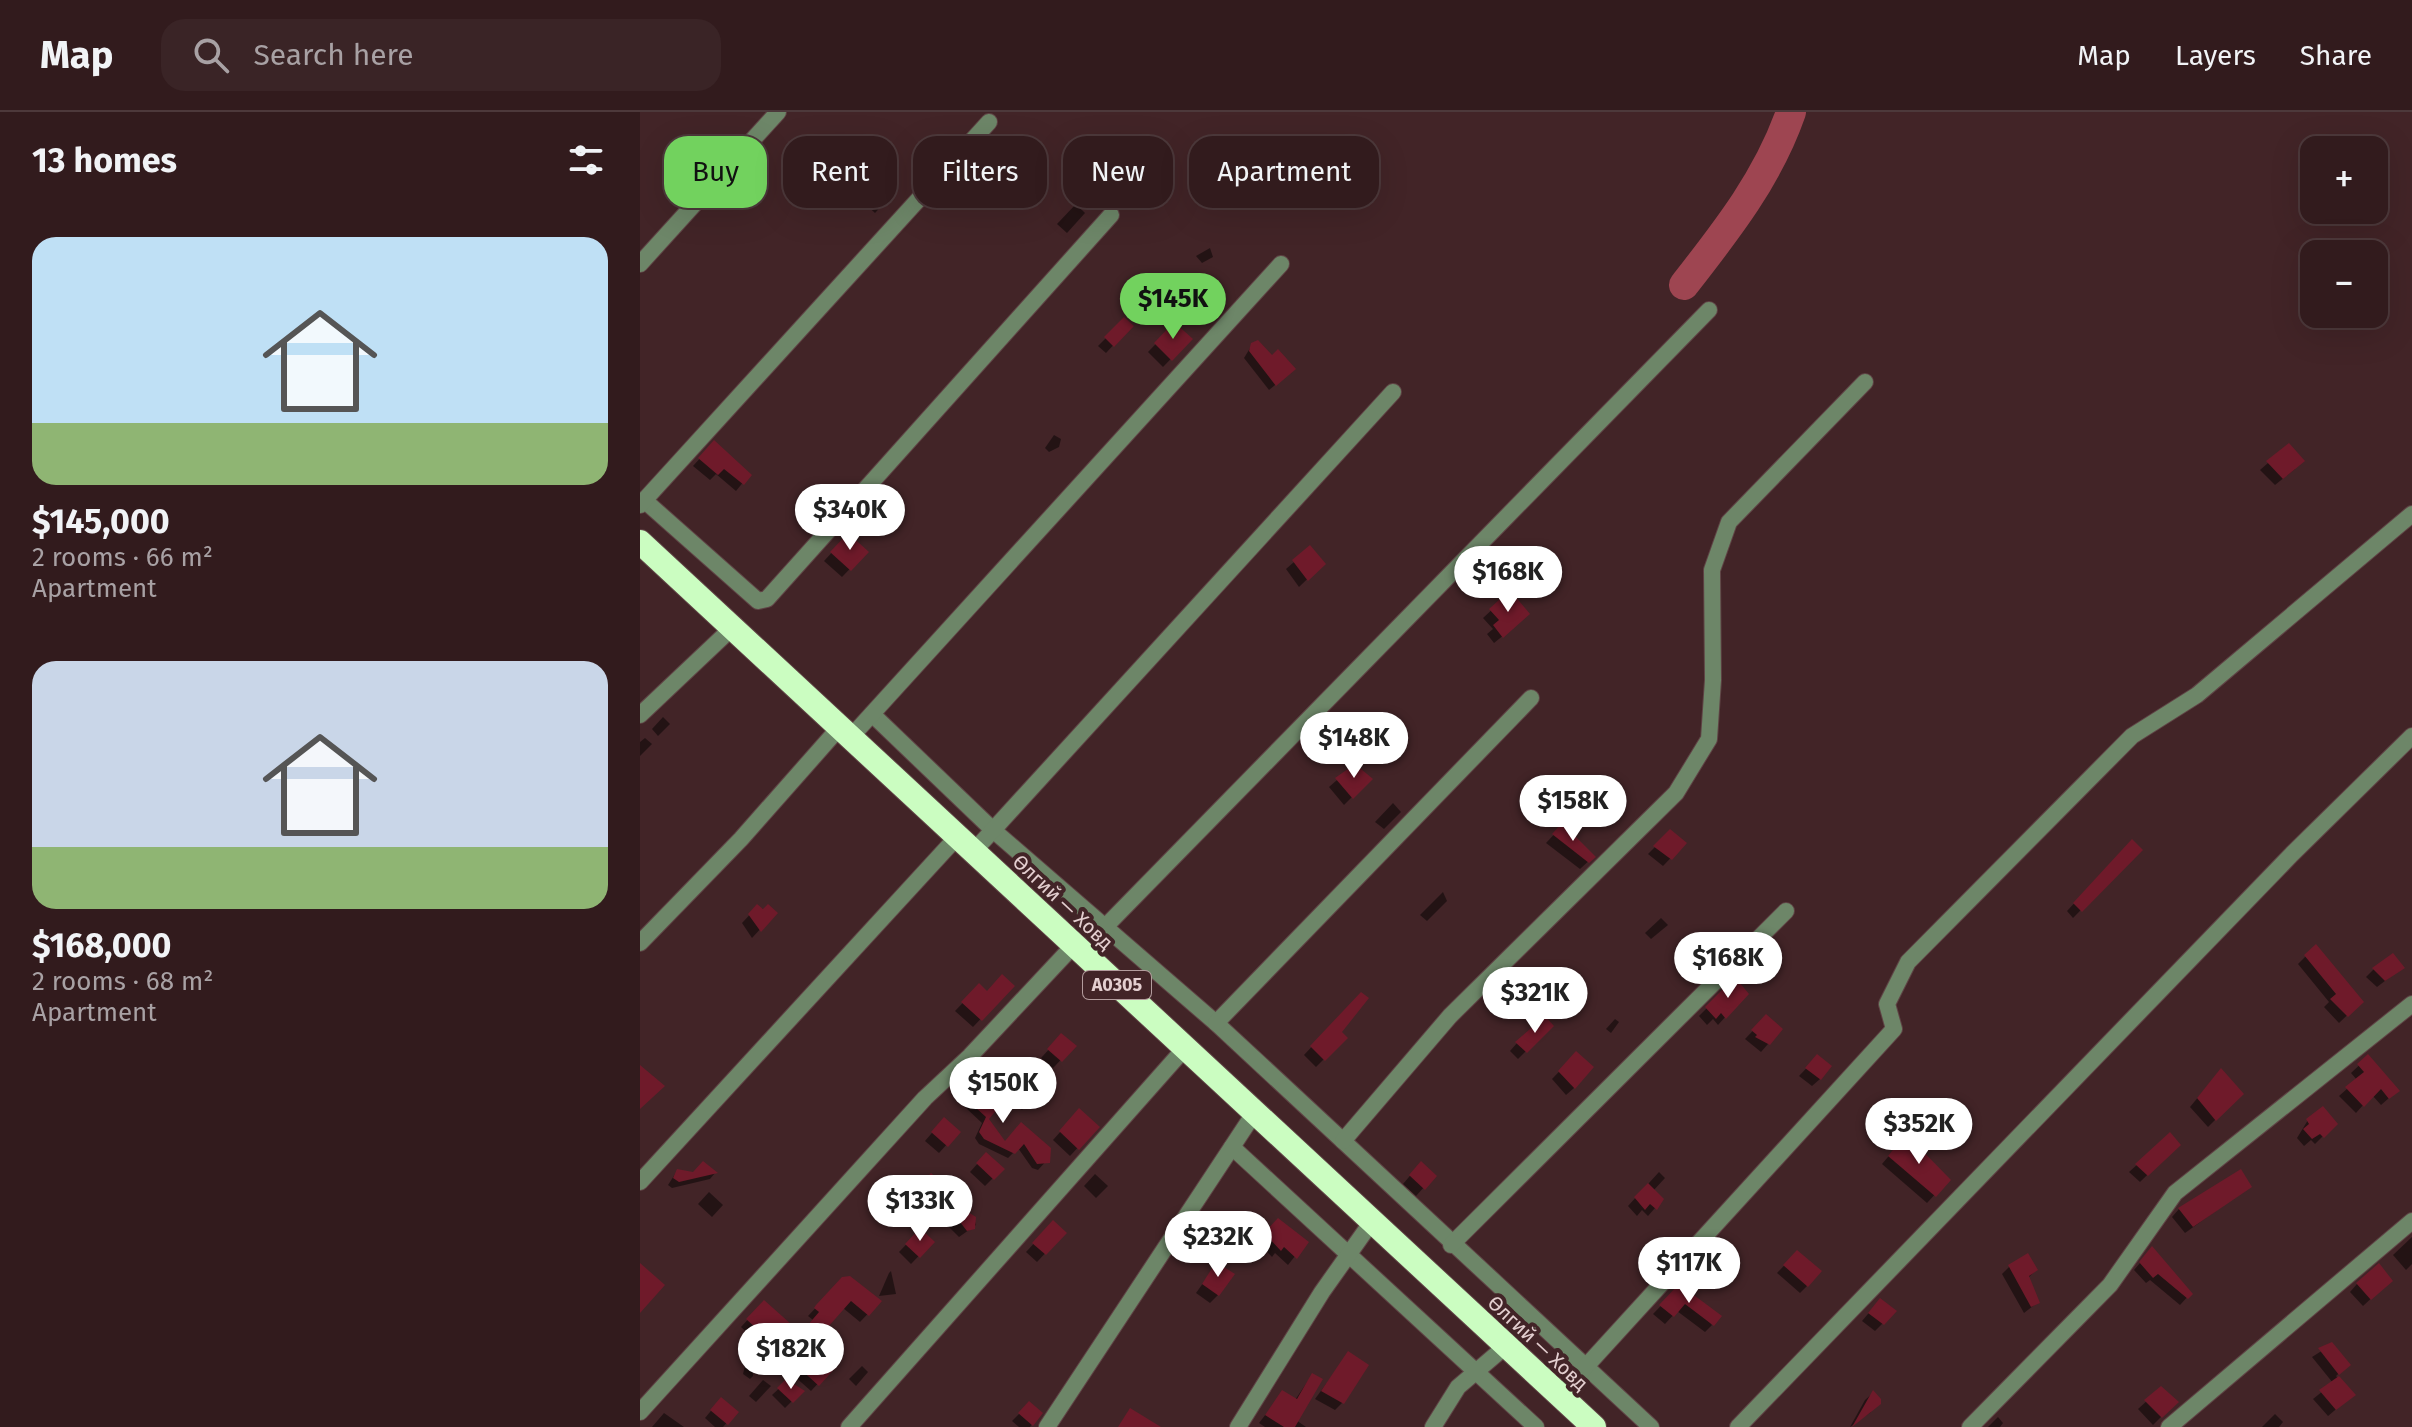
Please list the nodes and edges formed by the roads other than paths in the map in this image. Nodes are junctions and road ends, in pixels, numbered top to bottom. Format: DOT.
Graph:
graph roads {
  1 [pos="778,112"];
  2 [pos="989,122"];
  3 [pos="1111,215"];
  4 [pos="640,264"];
  5 [pos="1281,264"];
  6 [pos="1709,310"];
  7 [pos="1865,382"];
  8 [pos="1393,392"];
  9 [pos="642,502"];
  10 [pos="2412,514"];
  11 [pos="640,542"];
  12 [pos="732,628"];
  13 [pos="1531,698"];
  14 [pos="872,714"];
  15 [pos="640,715"];
  16 [pos="845,733"];
  17 [pos="2412,736"];
  18 [pos="993,830"];
  19 [pos="965,844"];
  20 [pos="1786,911"];
  21 [pos="1105,927"];
  22 [pos="640,943"];
  23 [pos="1074,945"];
  24 [pos="2412,1004"];
  25 [pos="1216,1023"];
  26 [pos="1185,1048"];
  27 [pos="1255,1112"];
  28 [pos="1343,1141"];
  29 [pos="1232,1147"];
  30 [pos="640,1182"];
  31 [pos="1373,1220"];
  32 [pos="2412,1221"];
  33 [pos="1451,1245"];
  34 [pos="1350,1252"];
  35 [pos="1506,1346"];
  36 [pos="1585,1366"];
  37 [pos="1475,1373"];
  38 [pos="1559,1396"];
  39 [pos="640,1412"];
  40 [pos="849,1427"];
  41 [pos="1047,1427"];
  42 [pos="1238,1427"];
  43 [pos="1433,1427"];
  44 [pos="1536,1427"];
  45 [pos="1594,1427"];
  46 [pos="1651,1427"];
  47 [pos="1738,1427"];
  48 [pos="1970,1427"];
  49 [pos="2169,1427"];
  1 -- 4 [label="street"];
  2 -- 9 [label="street"];
  3 -- 9 [label="street"];
  5 -- 14 [label="street"];
  6 -- 21 [label="street"];
  7 -- 28 [label="street"];
  8 -- 18 [label="street"];
  10 -- 36 [label="street"];
  11 -- 12 [label="highway, Өлгий — Ховд / A0305"];
  12 -- 15 [label="street"];
  12 -- 16 [label="highway, Өлгий — Ховд / A0305"];
  13 -- 25 [label="street"];
  14 -- 16 [label="street"];
  14 -- 18 [label="street"];
  16 -- 19 [label="highway, Өлгий — Ховд / A0305"];
  16 -- 22 [label="street"];
  17 -- 47 [label="street"];
  18 -- 19 [label="street"];
  18 -- 21 [label="street"];
  19 -- 23 [label="highway, Өлгий — Ховд / A0305"];
  19 -- 30 [label="street"];
  20 -- 33 [label="street"];
  21 -- 25 [label="street"];
  23 -- 26 [label="highway, Өлгий — Ховд / A0305"];
  23 -- 39 [label="street"];
  24 -- 48 [label="street"];
  25 -- 28 [label="street"];
  26 -- 27 [label="highway, Өлгий — Ховд / A0305"];
  26 -- 40 [label="street"];
  27 -- 29 [label="street"];
  27 -- 31 [label="highway, Өлгий — Ховд / A0305"];
  28 -- 33 [label="street"];
  29 -- 34 [label="street"];
  29 -- 41 [label="street"];
  31 -- 34 [label="street"];
  31 -- 35 [label="highway, Өлгий — Ховд / A0305"];
  32 -- 49 [label="street"];
  33 -- 36 [label="street"];
  34 -- 37 [label="street"];
  34 -- 42 [label="street"];
  35 -- 37 [label="street"];
  35 -- 38 [label="highway, Өлгий — Ховд / A0305"];
  36 -- 38 [label="street"];
  36 -- 46 [label="street"];
  37 -- 43 [label="street"];
  37 -- 44 [label="street"];
  38 -- 45 [label="highway, Өлгий — Ховд / A0305"];
}
